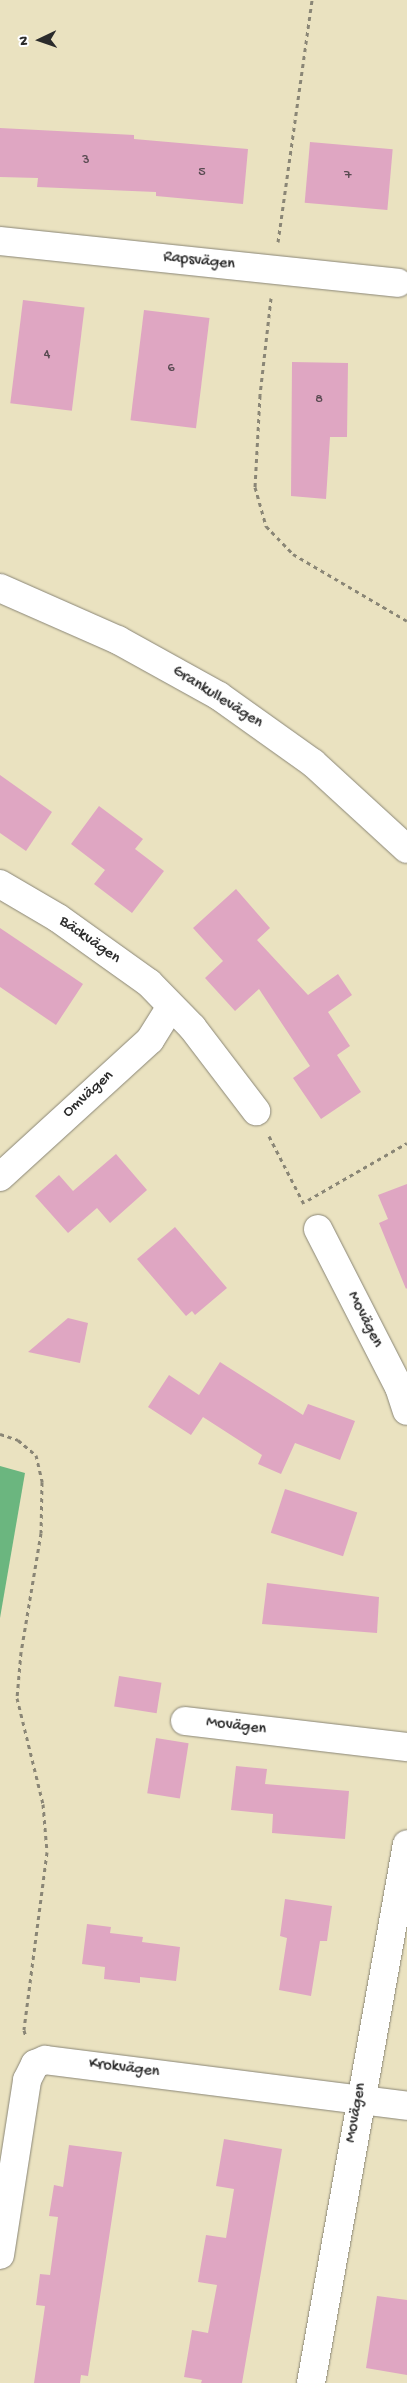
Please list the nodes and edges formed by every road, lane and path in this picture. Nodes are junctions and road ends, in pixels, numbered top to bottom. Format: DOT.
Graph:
graph roads {
  1 [pos="312,0"];
  2 [pos="0,241"];
  3 [pos="274,269"];
  4 [pos="404,285"];
  5 [pos="0,588"];
  6 [pos="407,622"];
  7 [pos="407,849"];
  8 [pos="0,884"];
  9 [pos="171,1007"];
  10 [pos="256,1111"];
  11 [pos="407,1143"];
  12 [pos="0,1177"];
  13 [pos="304,1202"];
  14 [pos="318,1229"];
  15 [pos="407,1411"];
  16 [pos="0,1434"];
  17 [pos="185,1721"];
  18 [pos="407,1747"];
  19 [pos="407,1844"];
  20 [pos="35,2064"];
  21 [pos="360,2098"];
  22 [pos="407,2106"];
  23 [pos="0,2255"];
  24 [pos="311,2383"];
  1 -- 3 [label="path"];
  2 -- 3 [label="street, Rapsvägen"];
  3 -- 4 [label="street, Rapsvägen"];
  3 -- 6 [label="path"];
  5 -- 7 [label="street, Grankullevägen"];
  8 -- 9 [label="street, Bäckvägen"];
  9 -- 10 [label="street, Bäckvägen"];
  9 -- 12 [label="street, Omvägen"];
  10 -- 13 [label="path"];
  11 -- 13 [label="path"];
  13 -- 14 [label="path"];
  14 -- 15 [label="street, Movägen"];
  16 -- 20 [label="path"];
  17 -- 18 [label="street, Movägen"];
  19 -- 21 [label="street, Movägen"];
  20 -- 21 [label="street, Krokvägen"];
  20 -- 23 [label="street"];
  21 -- 22 [label="street, Krokvägen"];
  21 -- 24 [label="street, Movägen"];
}
